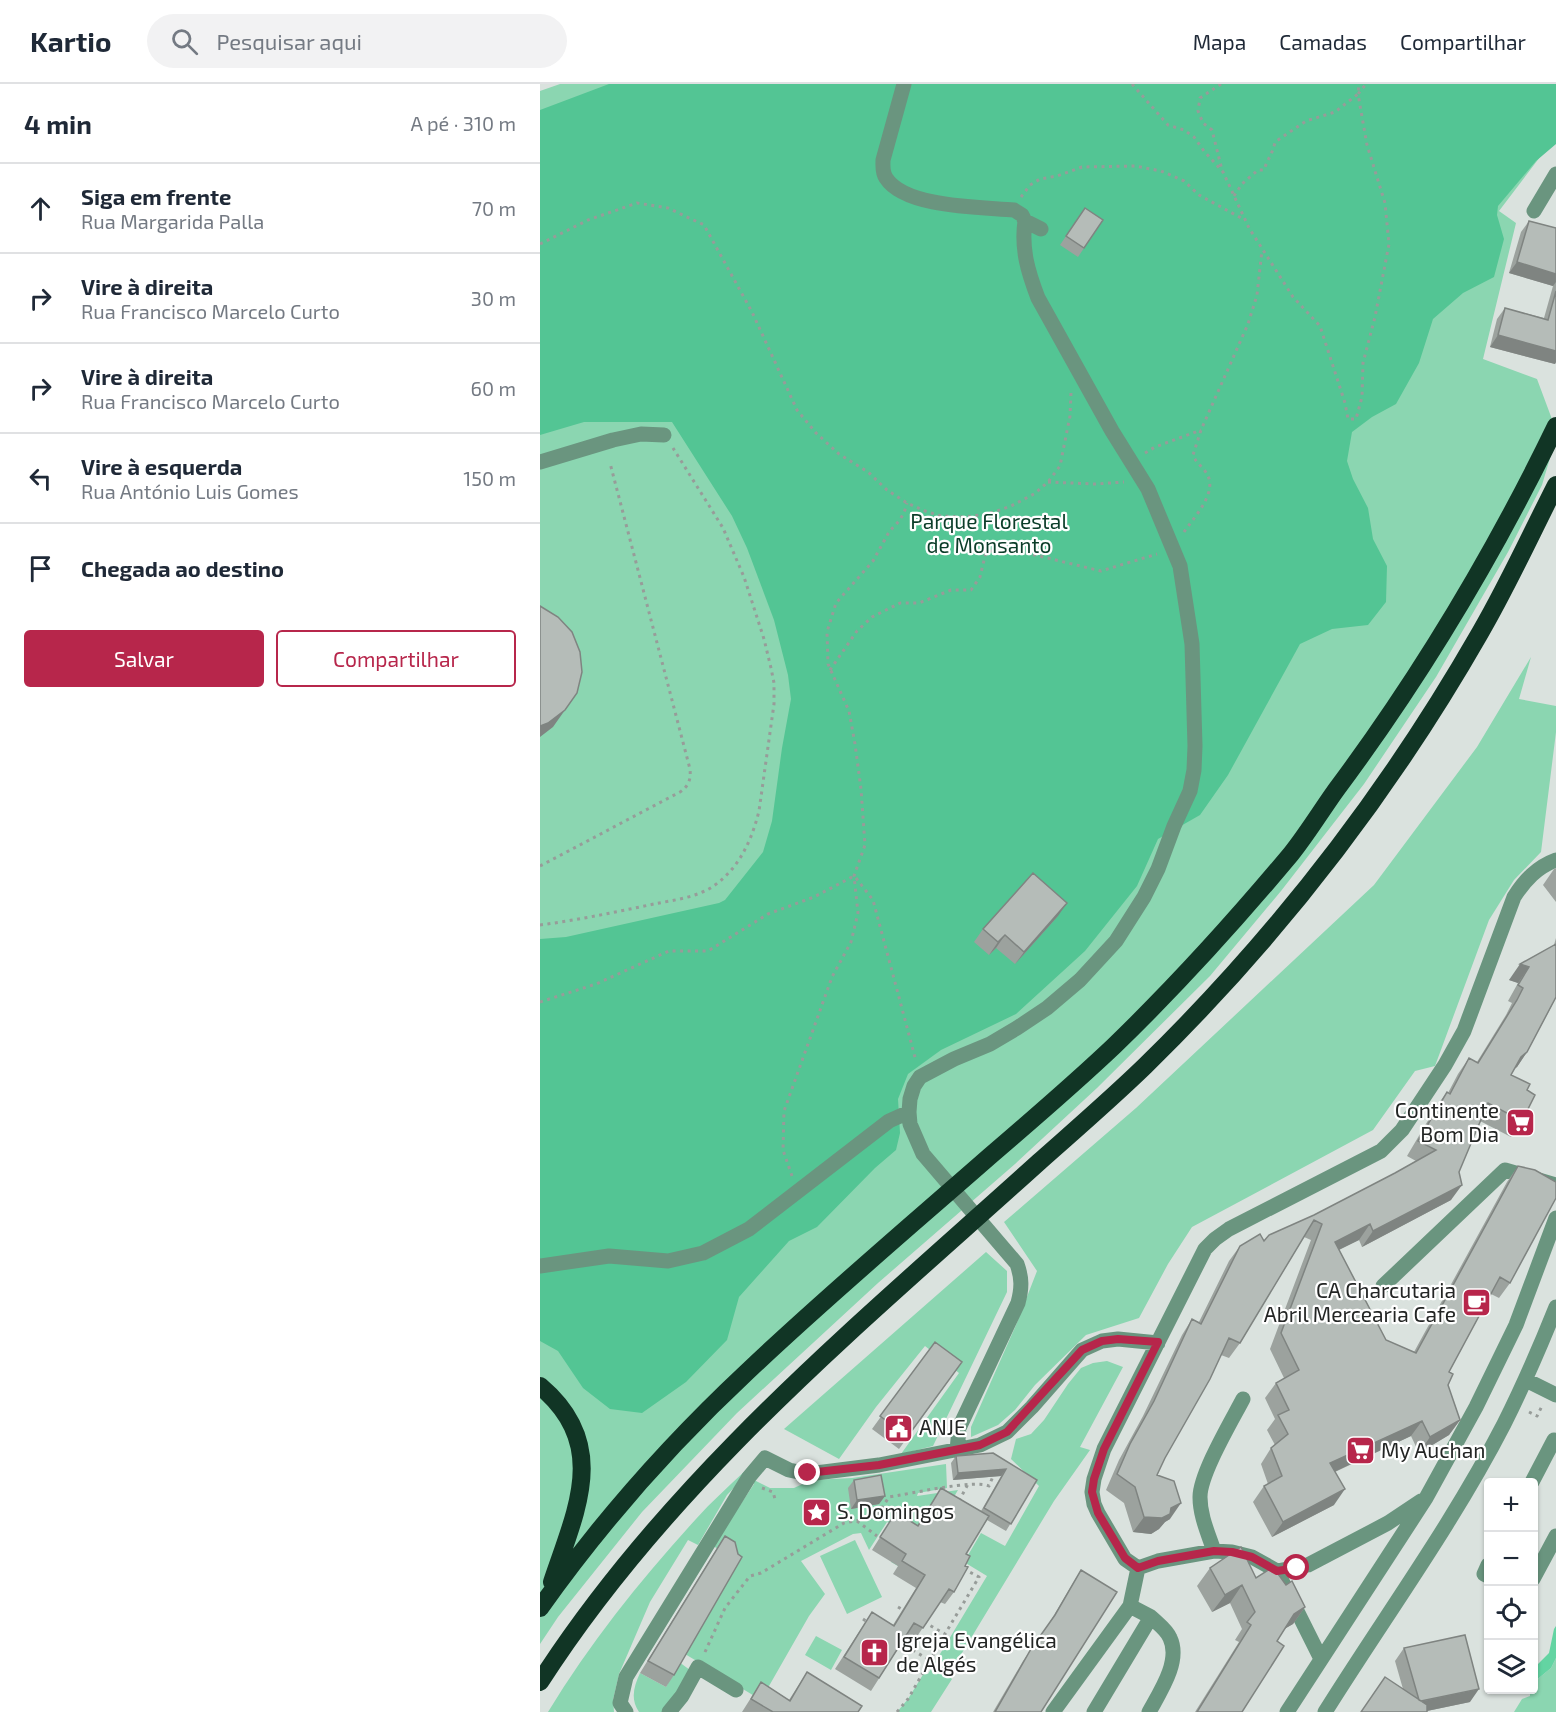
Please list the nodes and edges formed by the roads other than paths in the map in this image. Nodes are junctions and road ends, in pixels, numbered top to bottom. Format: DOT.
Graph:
graph roads {
  1 [pos="904,84"];
  2 [pos="1556,174"];
  3 [pos="1534,211"];
  4 [pos="1020,216"];
  5 [pos="1041,229"];
  6 [pos="1556,426"];
  7 [pos="664,435"];
  8 [pos="540,462"];
  9 [pos="1556,485"];
  10 [pos="1556,860"];
  11 [pos="909,1112"];
  12 [pos="1556,1185"];
  13 [pos="1556,1218"];
  14 [pos="540,1266"];
  15 [pos="1383,1286"];
  16 [pos="1556,1307"];
  17 [pos="1158,1342"];
  18 [pos="1526,1380"];
  19 [pos="540,1386"];
  20 [pos="1556,1395"];
  21 [pos="1243,1400"];
  22 [pos="1556,1441"];
  23 [pos="957,1451"];
  24 [pos="1534,1478"];
  25 [pos="1426,1498"];
  26 [pos="1556,1536"];
  27 [pos="1214,1551"];
  28 [pos="1138,1568"];
  29 [pos="1538,1570"];
  30 [pos="1277,1571"];
  31 [pos="543,1604"];
  32 [pos="1130,1606"];
  33 [pos="1151,1617"];
  34 [pos="1321,1659"];
  35 [pos="540,1682"];
  36 [pos="736,1690"];
  37 [pos="626,1712"];
  38 [pos="669,1712"];
  39 [pos="1053,1712"];
  40 [pos="1094,1712"];
  41 [pos="1149,1712"];
  42 [pos="1287,1712"];
  43 [pos="1325,1712"];
  1 -- 4 [label="street"];
  2 -- 3 [label="street"];
  4 -- 5 [label="street"];
  4 -- 11 [label="street"];
  6 -- 31 [label="highway"];
  7 -- 8 [label="street"];
  9 -- 35 [label="highway"];
  10 -- 17 [label="street"];
  11 -- 14 [label="street"];
  11 -- 23 [label="street"];
  12 -- 15 [label="street"];
  13 -- 25 [label="street"];
  16 -- 18 [label="street"];
  17 -- 23 [label="street"];
  17 -- 28 [label="street"];
  18 -- 20 [label="street"];
  18 -- 43 [label="street"];
  19 -- 31 [label="highway"];
  21 -- 27 [label="street"];
  22 -- 24 [label="street"];
  23 -- 37 [label="street"];
  25 -- 30 [label="street"];
  25 -- 34 [label="street"];
  26 -- 29 [label="street"];
  27 -- 28 [label="street"];
  27 -- 30 [label="street"];
  28 -- 32 [label="street"];
  30 -- 34 [label="street"];
  32 -- 33 [label="street"];
  32 -- 39 [label="street"];
  33 -- 40 [label="street"];
  33 -- 41 [label="street"];
  34 -- 42 [label="street"];
  36 -- 38 [label="street"];
}
